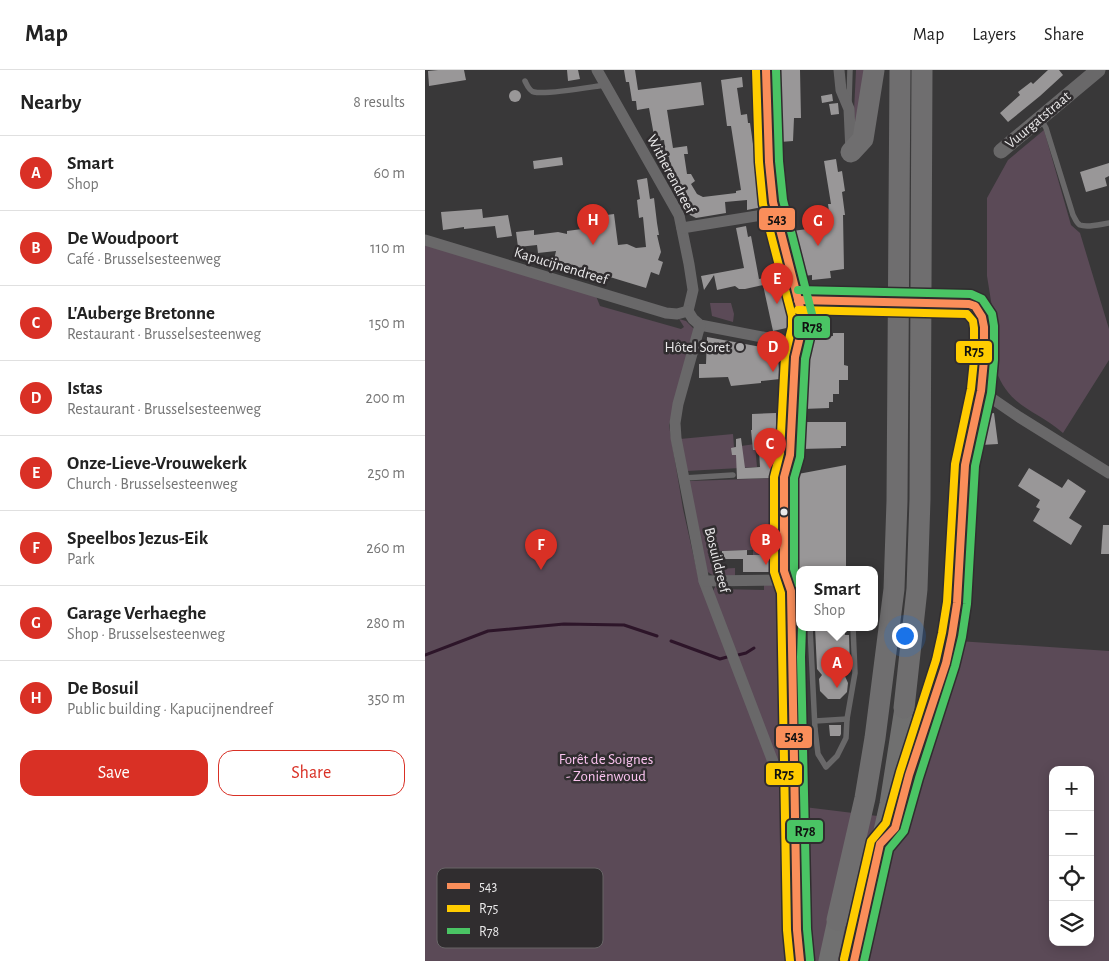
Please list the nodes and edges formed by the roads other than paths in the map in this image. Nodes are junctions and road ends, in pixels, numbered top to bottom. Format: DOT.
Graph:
graph roads {
  1 [pos="597,70"];
  2 [pos="766,70"];
  3 [pos="839,70"];
  4 [pos="851,70"];
  5 [pos="874,70"];
  6 [pos="901,70"];
  7 [pos="922,70"];
  8 [pos="1098,70"];
  9 [pos="525,80"];
  10 [pos="605,86"];
  11 [pos="849,109"];
  12 [pos="1041,118"];
  13 [pos="1001,151"];
  14 [pos="851,152"];
  15 [pos="775,213"];
  16 [pos="1109,223"];
  17 [pos="682,228"];
  18 [pos="425,240"];
  19 [pos="798,300"];
  20 [pos="688,311"];
  21 [pos="700,325"];
  22 [pos="799,344"];
  23 [pos="986,395"];
  24 [pos="1109,473"];
  25 [pos="733,475"];
  26 [pos="684,478"];
  27 [pos="787,580"];
  28 [pos="704,581"];
  29 [pos="809,631"];
  30 [pos="853,631"];
  31 [pos="904,708"];
  32 [pos="847,719"];
  33 [pos="815,721"];
  34 [pos="815,729"];
  35 [pos="792,732"];
  36 [pos="789,784"];
  37 [pos="880,844"];
  38 [pos="837,920"];
  39 [pos="800,961"];
  40 [pos="828,961"];
  41 [pos="854,961"];
  1 -- 10 [label="street, Witherendreef"];
  2 -- 15 [label="main road"];
  3 -- 11 [label="street"];
  4 -- 11 [label="lane"];
  5 -- 14 [label="highway"];
  6 -- 38 [label="highway"];
  7 -- 31 [label="highway"];
  8 -- 12 [label="street, Vuurgatstraat"];
  9 -- 10 [label="lane"];
  10 -- 17 [label="street, Witherendreef"];
  11 -- 14 [label="street"];
  12 -- 13 [label="street, Vuurgatstraat"];
  12 -- 16 [label="lane"];
  15 -- 17 [label="street"];
  15 -- 19 [label="main road"];
  17 -- 20 [label="street, Witherendreef"];
  18 -- 20 [label="street, Kapucijnendreef"];
  19 -- 22 [label="main road"];
  19 -- 23 [label="main road"];
  20 -- 21 [label="street"];
  21 -- 22 [label="street"];
  21 -- 26 [label="street, Bosuildreef"];
  22 -- 27 [label="main road"];
  23 -- 24 [label="street"];
  23 -- 37 [label="highway"];
  25 -- 26 [label="lane"];
  26 -- 28 [label="street, Bosuildreef"];
  27 -- 28 [label="street"];
  27 -- 35 [label="main road"];
  28 -- 36 [label="street, Bosuildreef"];
  29 -- 33 [label="lane"];
  30 -- 32 [label="lane"];
  31 -- 37 [label="highway"];
  32 -- 33 [label="lane"];
  32 -- 34 [label="lane"];
  33 -- 34 [label="lane"];
  34 -- 35 [label="lane"];
  35 -- 36 [label="main road"];
  36 -- 39 [label="highway"];
  37 -- 41 [label="highway"];
  38 -- 40 [label="highway"];
}
